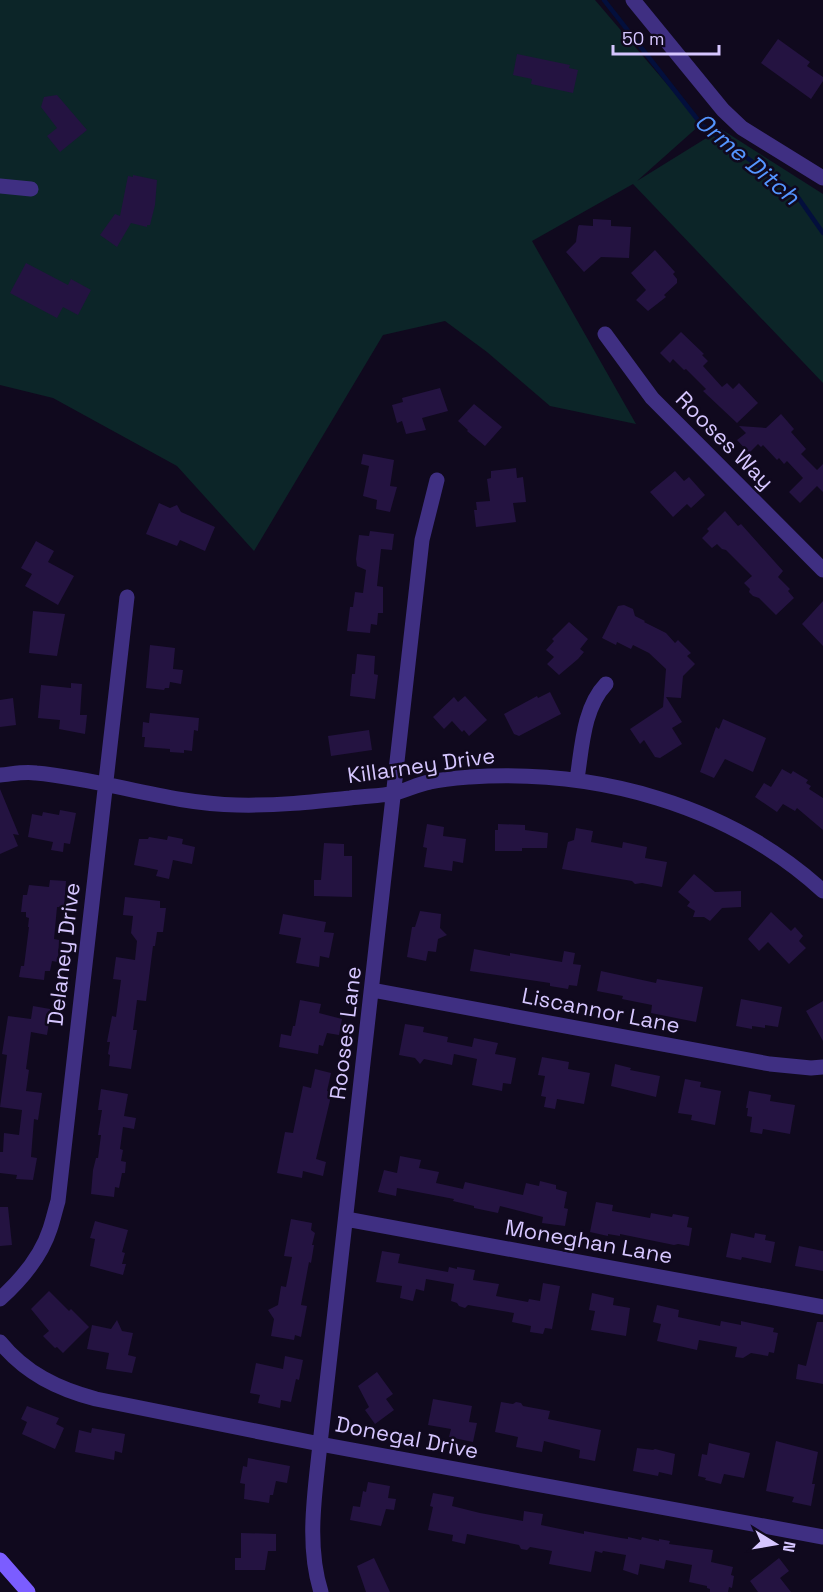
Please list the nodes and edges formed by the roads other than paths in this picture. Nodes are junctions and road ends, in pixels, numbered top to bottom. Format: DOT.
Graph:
graph roads {
  1 [pos="633,0"];
  2 [pos="823,178"];
  3 [pos="0,186"];
  4 [pos="31,189"];
  5 [pos="605,334"];
  6 [pos="437,480"];
  7 [pos="823,570"];
  8 [pos="127,597"];
  9 [pos="606,684"];
  10 [pos="0,775"];
  11 [pos="578,779"];
  12 [pos="105,785"];
  13 [pos="394,793"];
  14 [pos="823,891"];
  15 [pos="372,990"];
  16 [pos="823,1067"];
  17 [pos="346,1219"];
  18 [pos="0,1299"];
  19 [pos="823,1307"];
  20 [pos="0,1342"];
  21 [pos="320,1444"];
  22 [pos="823,1538"];
  23 [pos="0,1560"];
  24 [pos="28,1592"];
  25 [pos="321,1592"];
  1 -- 2 [label="street"];
  3 -- 4 [label="street"];
  5 -- 7 [label="street, Rooses Way"];
  6 -- 13 [label="street, Rooses Lane"];
  8 -- 12 [label="street, Delaney Drive"];
  9 -- 11 [label="street"];
  10 -- 12 [label="street, Killarney Drive"];
  11 -- 13 [label="street, Killarney Drive"];
  11 -- 14 [label="street, Killarney Drive"];
  12 -- 13 [label="street, Killarney Drive"];
  12 -- 18 [label="street, Delaney Drive"];
  13 -- 15 [label="street, Rooses Lane"];
  15 -- 16 [label="street, Liscannor Lane"];
  15 -- 17 [label="street, Rooses Lane"];
  17 -- 19 [label="street, Moneghan Lane"];
  17 -- 21 [label="street, Rooses Lane"];
  20 -- 21 [label="street, Donegal Drive"];
  21 -- 22 [label="street, Donegal Drive"];
  21 -- 25 [label="street, Rooses Lane"];
  23 -- 24 [label="main road"];
}
